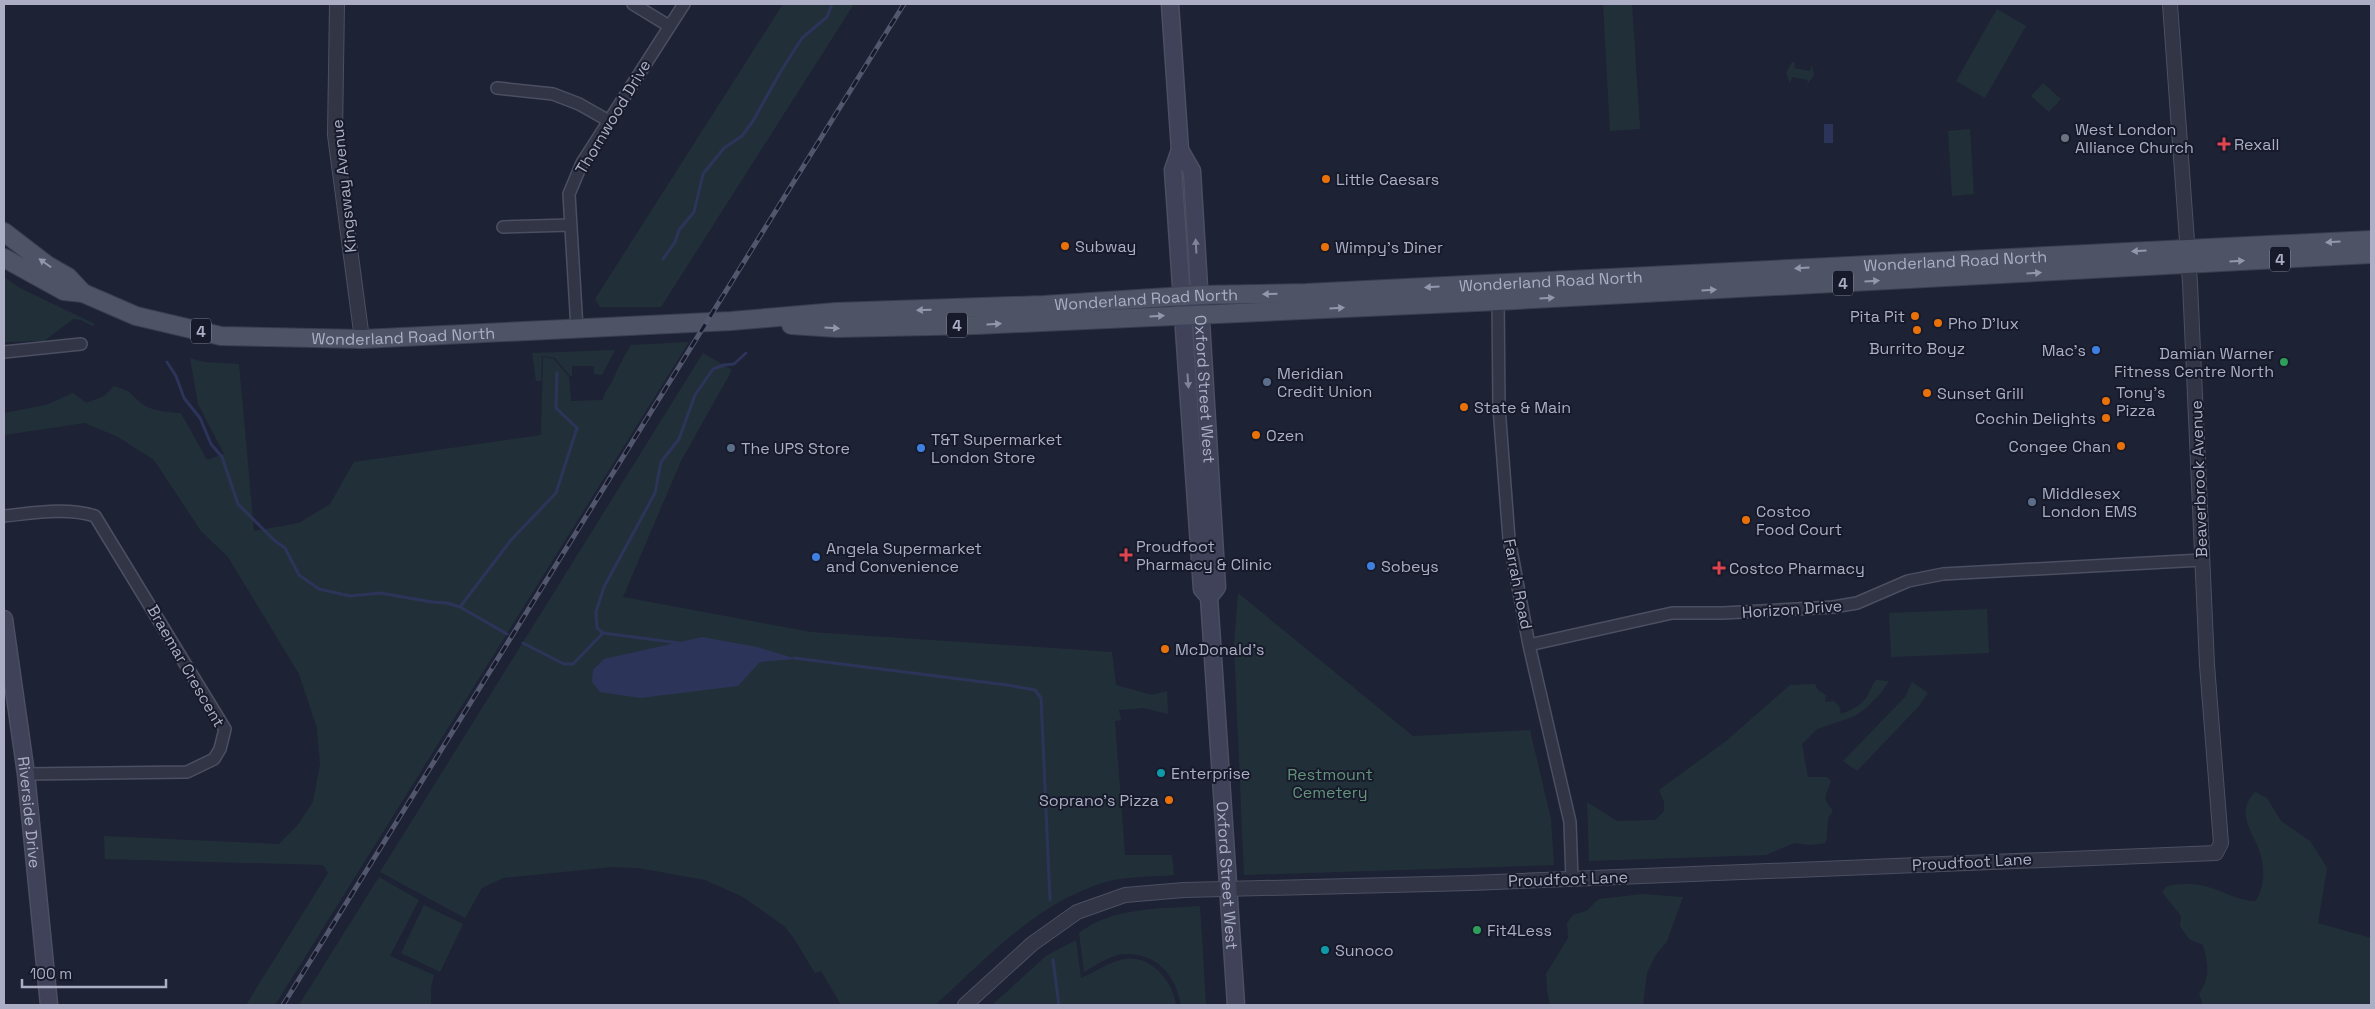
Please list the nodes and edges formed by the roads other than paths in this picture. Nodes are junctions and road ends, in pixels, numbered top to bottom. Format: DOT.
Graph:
graph roads {
  1 [pos="337,4"];
  2 [pos="633,4"];
  3 [pos="684,4"];
  4 [pos="1170,4"];
  5 [pos="2170,4"];
  6 [pos="669,26"];
  7 [pos="498,88"];
  8 [pos="609,121"];
  9 [pos="571,225"];
  10 [pos="503,227"];
  11 [pos="4,232"];
  12 [pos="2371,240"];
  13 [pos="2371,254"];
  14 [pos="2188,257"];
  15 [pos="4,258"];
  16 [pos="1498,292"];
  17 [pos="83,293"];
  18 [pos="1191,296"];
  19 [pos="1192,314"];
  20 [pos="731,321"];
  21 [pos="577,329"];
  22 [pos="362,339"];
  23 [pos="81,344"];
  24 [pos="4,352"];
  25 [pos="4,516"];
  26 [pos="2202,560"];
  27 [pos="4,619"];
  28 [pos="1529,645"];
  29 [pos="26,774"];
  30 [pos="2207,854"];
  31 [pos="1572,879"];
  32 [pos="1227,889"];
  33 [pos="50,1005"];
  34 [pos="965,1005"];
  35 [pos="1236,1005"];
  1 -- 22 [label="street, Kingsway Avenue"];
  2 -- 6 [label="street"];
  3 -- 6 [label="street, Thornwood Drive"];
  4 -- 18 [label="main road, Oxford Street West"];
  5 -- 14 [label="street, Beaverbrook Avenue"];
  6 -- 8 [label="street, Thornwood Drive"];
  7 -- 8 [label="street"];
  8 -- 9 [label="street, Thornwood Drive"];
  9 -- 10 [label="street"];
  9 -- 21 [label="street, Thornwood Drive"];
  17 -- 11 [label="main road, Wonderland Road North / 4, one-way"];
  12 -- 14 [label="main road, Wonderland Road North / 4, one-way"];
  14 -- 13 [label="main road, Wonderland Road North / 4, one-way"];
  14 -- 16 [label="main road, Wonderland Road North / 4"];
  14 -- 26 [label="street, Beaverbrook Avenue"];
  15 -- 17 [label="main road, Wonderland Road North / 4"];
  16 -- 18 [label="main road, Wonderland Road North / 4, one-way"];
  19 -- 16 [label="main road, Wonderland Road North / 4, one-way"];
  16 -- 28 [label="street, Farrah Road"];
  17 -- 22 [label="main road, Wonderland Road North / 4"];
  18 -- 19 [label="main road, Oxford Street West"];
  18 -- 20 [label="main road, Wonderland Road North / 4, one-way"];
  20 -- 19 [label="main road, Wonderland Road North / 4, one-way"];
  19 -- 32 [label="main road, Oxford Street West"];
  20 -- 21 [label="main road, Wonderland Road North / 4"];
  21 -- 22 [label="main road, Wonderland Road North / 4"];
  23 -- 24 [label="street"];
  25 -- 29 [label="street, Braemar Crescent"];
  26 -- 28 [label="street, Horizon Drive"];
  26 -- 30 [label="street, Beaverbrook Avenue"];
  27 -- 29 [label="main road, Riverside Drive"];
  28 -- 31 [label="street, Farrah Road"];
  29 -- 33 [label="main road, Riverside Drive"];
  30 -- 31 [label="street, Proudfoot Lane"];
  31 -- 32 [label="street, Proudfoot Lane"];
  32 -- 34 [label="street, Proudfoot Lane"];
  32 -- 35 [label="main road, Oxford Street West"];
}
